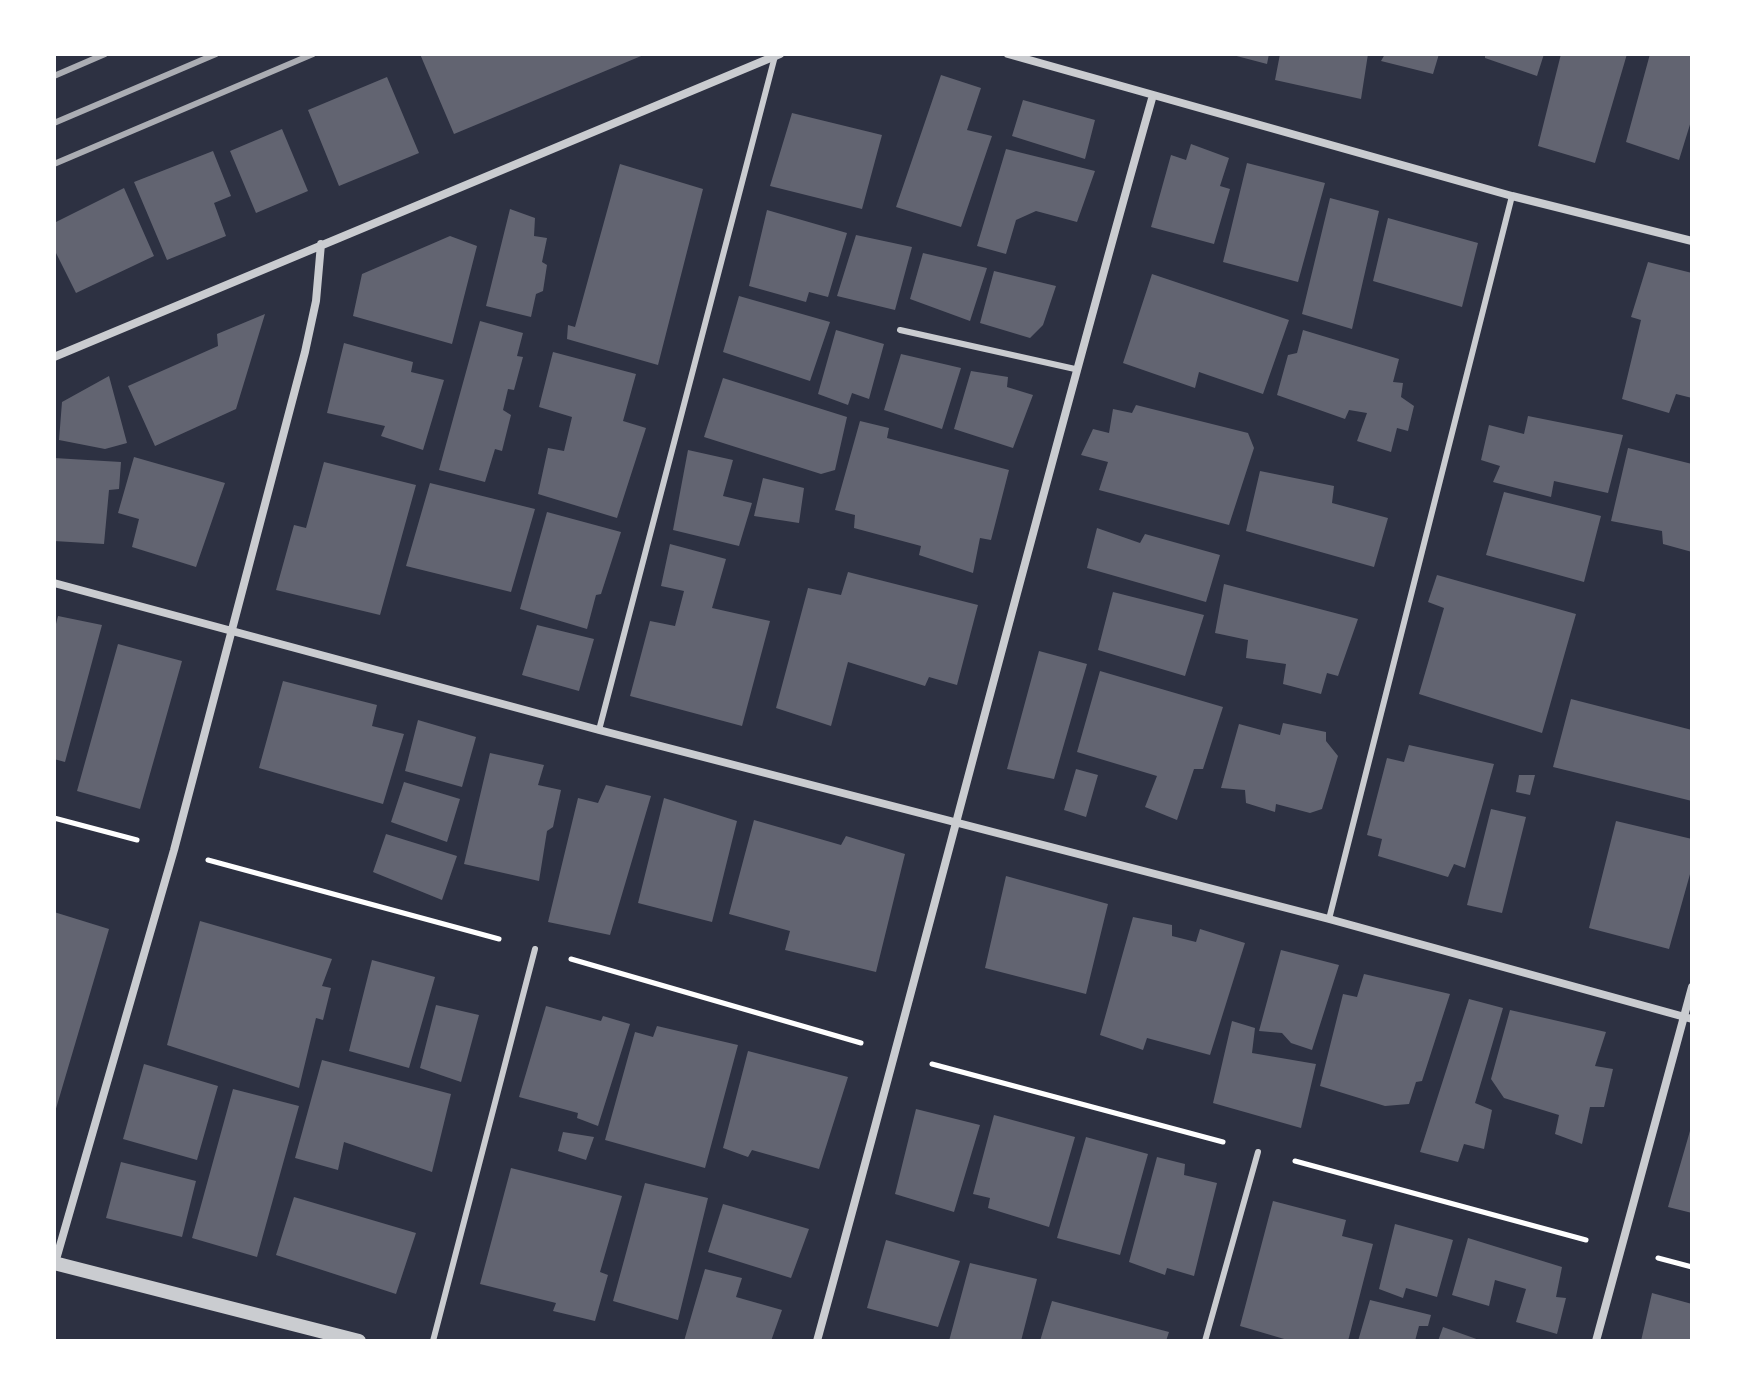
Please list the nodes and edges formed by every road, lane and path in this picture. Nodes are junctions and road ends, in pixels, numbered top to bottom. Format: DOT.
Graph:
graph roads {
  1 [pos="1008,54"];
  2 [pos="778,55"];
  3 [pos="1153,95"];
  4 [pos="1512,196"];
  5 [pos="1692,241"];
  6 [pos="321,244"];
  7 [pos="900,330"];
  8 [pos="54,357"];
  9 [pos="1075,369"];
  10 [pos="54,583"];
  11 [pos="231,631"];
  12 [pos="599,730"];
  13 [pos="958,822"];
  14 [pos="1329,919"];
  15 [pos="535,949"];
  16 [pos="1692,987"];
  17 [pos="1688,1018"];
  18 [pos="1258,1152"];
  19 [pos="54,1263"];
  20 [pos="359,1341"];
  21 [pos="433,1341"];
  22 [pos="817,1341"];
  23 [pos="1205,1341"];
  24 [pos="1596,1341"];
  1 -- 3 [label="street"];
  2 -- 6 [label="street"];
  2 -- 12 [label="lane"];
  3 -- 4 [label="street"];
  3 -- 9 [label="street"];
  4 -- 5 [label="street"];
  4 -- 14 [label="lane"];
  6 -- 8 [label="street"];
  6 -- 11 [label="street"];
  7 -- 9 [label="lane"];
  9 -- 13 [label="street"];
  10 -- 11 [label="street"];
  11 -- 12 [label="street"];
  11 -- 19 [label="street"];
  12 -- 13 [label="street"];
  13 -- 14 [label="street"];
  13 -- 22 [label="street"];
  14 -- 17 [label="street"];
  15 -- 21 [label="lane"];
  16 -- 17 [label="street"];
  17 -- 24 [label="street"];
  18 -- 23 [label="lane"];
  19 -- 20 [label="street"];
}
